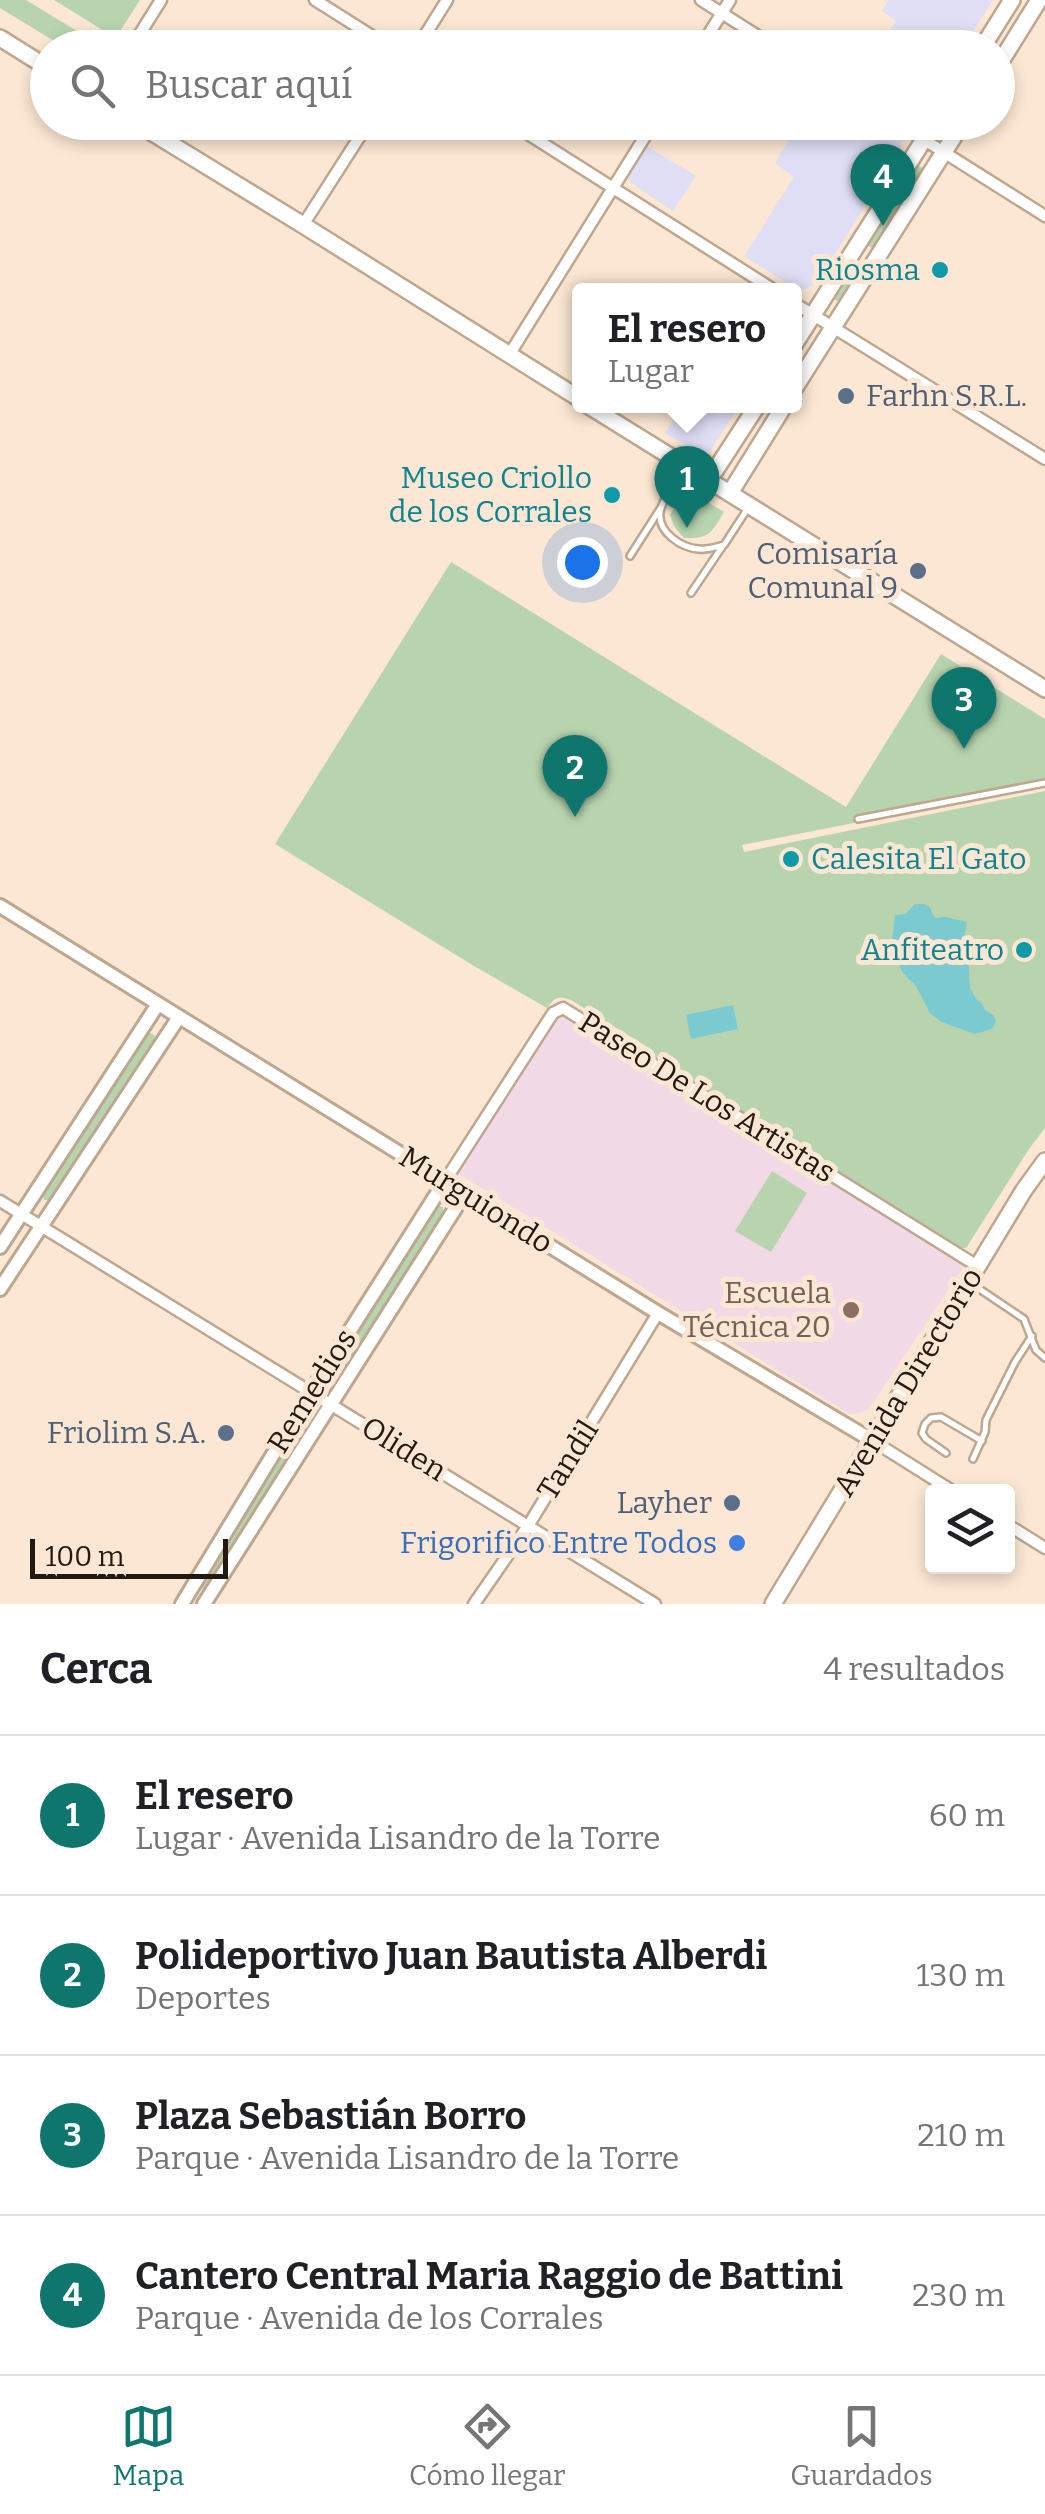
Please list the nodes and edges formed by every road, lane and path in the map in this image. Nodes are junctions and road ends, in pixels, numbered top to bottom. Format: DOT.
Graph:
graph roads {
  1 [pos="161,0"];
  2 [pos="315,0"];
  3 [pos="447,0"];
  4 [pos="702,0"];
  5 [pos="730,0"];
  6 [pos="1012,0"];
  7 [pos="1039,0"];
  8 [pos="722,13"];
  9 [pos="142,30"];
  10 [pos="362,30"];
  11 [pos="428,30"];
  12 [pos="711,30"];
  13 [pos="749,30"];
  14 [pos="993,30"];
  15 [pos="0,38"];
  16 [pos="1015,39"];
  17 [pos="30,57"];
  18 [pos="164,140"];
  19 [pos="358,140"];
  20 [pos="537,140"];
  21 [pos="643,140"];
  22 [pos="924,140"];
  23 [pos="952,140"];
  24 [pos="944,153"];
  25 [pos="613,188"];
  26 [pos="1045,216"];
  27 [pos="304,225"];
  28 [pos="763,283"];
  29 [pos="802,308"];
  30 [pos="814,315"];
  31 [pos="834,326"];
  32 [pos="802,334"];
  33 [pos="508,355"];
  34 [pos="802,376"];
  35 [pos="572,394"];
  36 [pos="600,413"];
  37 [pos="752,413"];
  38 [pos="780,413"];
  39 [pos="1045,459"];
  40 [pos="687,466"];
  41 [pos="709,480"];
  42 [pos="730,493"];
  43 [pos="662,506"];
  44 [pos="750,506"];
  45 [pos="724,544"];
  46 [pos="630,556"];
  47 [pos="691,594"];
  48 [pos="1045,688"];
  49 [pos="1045,783"];
  50 [pos="858,818"];
  51 [pos="0,906"];
  52 [pos="158,1004"];
  53 [pos="179,1017"];
  54 [pos="1045,1161"];
  55 [pos="445,1180"];
  56 [pos="465,1194"];
  57 [pos="0,1201"];
  58 [pos="21,1214"];
  59 [pos="42,1226"];
  60 [pos="0,1247"];
  61 [pos="978,1267"];
  62 [pos="969,1282"];
  63 [pos="0,1289"];
  64 [pos="658,1313"];
  65 [pos="1032,1336"];
  66 [pos="1045,1358"];
  67 [pos="311,1392"];
  68 [pos="331,1403"];
  69 [pos="873,1441"];
  70 [pos="982,1441"];
  71 [pos="946,1453"];
  72 [pos="973,1459"];
  73 [pos="941,1484"];
  74 [pos="528,1526"];
  75 [pos="1015,1529"];
  76 [pos="1045,1548"];
  77 [pos="182,1604"];
  78 [pos="204,1604"];
  79 [pos="474,1604"];
  80 [pos="655,1604"];
  81 [pos="772,1604"];
  1 -- 9 [label="street"];
  2 -- 10 [label="street"];
  3 -- 11 [label="street"];
  4 -- 8 [label="street"];
  5 -- 8 [label="street"];
  6 -- 14 [label="main road"];
  7 -- 16 [label="main road"];
  8 -- 12 [label="street"];
  8 -- 13 [label="street"];
  15 -- 17 [label="main road"];
  18 -- 27 [label="main road"];
  19 -- 27 [label="street"];
  20 -- 25 [label="street"];
  21 -- 25 [label="street"];
  22 -- 24 [label="street"];
  22 -- 30 [label="main road"];
  23 -- 24 [label="main road"];
  24 -- 26 [label="street"];
  24 -- 31 [label="main road"];
  25 -- 28 [label="street"];
  25 -- 33 [label="street"];
  27 -- 33 [label="main road"];
  29 -- 30 [label="street"];
  30 -- 31 [label="street"];
  30 -- 32 [label="main road"];
  31 -- 34 [label="main road"];
  31 -- 39 [label="street"];
  33 -- 35 [label="main road"];
  36 -- 40 [label="main road"];
  37 -- 41 [label="main road"];
  38 -- 42 [label="main road"];
  40 -- 41 [label="main road"];
  40 -- 43 [label="lane"];
  41 -- 42 [label="main road"];
  42 -- 44 [label="main road"];
  43 -- 45 [label="lane"];
  43 -- 46 [label="lane"];
  44 -- 45 [label="lane"];
  44 -- 48 [label="main road"];
  45 -- 47 [label="lane"];
  49 -- 50 [label="lane"];
  51 -- 52 [label="street, Murguiondo"];
  52 -- 53 [label="street, Murguiondo"];
  52 -- 58 [label="street"];
  53 -- 55 [label="street, Murguiondo"];
  53 -- 59 [label="street"];
  54 -- 61 [label="main road, Avenida Directorio"];
  55 -- 56 [label="street, Murguiondo"];
  55 -- 61 [label="street, Paseo De Los Artistas"];
  55 -- 67 [label="street, Remedios"];
  56 -- 64 [label="street, Murguiondo"];
  56 -- 68 [label="street, Remedios"];
  57 -- 58 [label="street, Oliden"];
  58 -- 59 [label="street, Oliden"];
  58 -- 60 [label="street"];
  59 -- 63 [label="street"];
  59 -- 67 [label="street, Oliden"];
  61 -- 62 [label="main road, Avenida Directorio"];
  62 -- 65 [label="lane"];
  62 -- 69 [label="main road, Avenida Directorio"];
  64 -- 69 [label="street, Murguiondo"];
  64 -- 74 [label="street, Tandil"];
  65 -- 66 [label="lane"];
  65 -- 70 [label="lane"];
  67 -- 68 [label="street, Oliden"];
  67 -- 77 [label="street, Remedios"];
  68 -- 74 [label="street, Oliden"];
  68 -- 78 [label="street, Remedios"];
  69 -- 73 [label="street, Murguiondo"];
  69 -- 81 [label="main road, Avenida Directorio"];
  70 -- 71 [label="lane"];
  70 -- 72 [label="lane"];
  74 -- 79 [label="street, Tandil"];
  74 -- 80 [label="street, Oliden"];
  75 -- 76 [label="street"];
}
